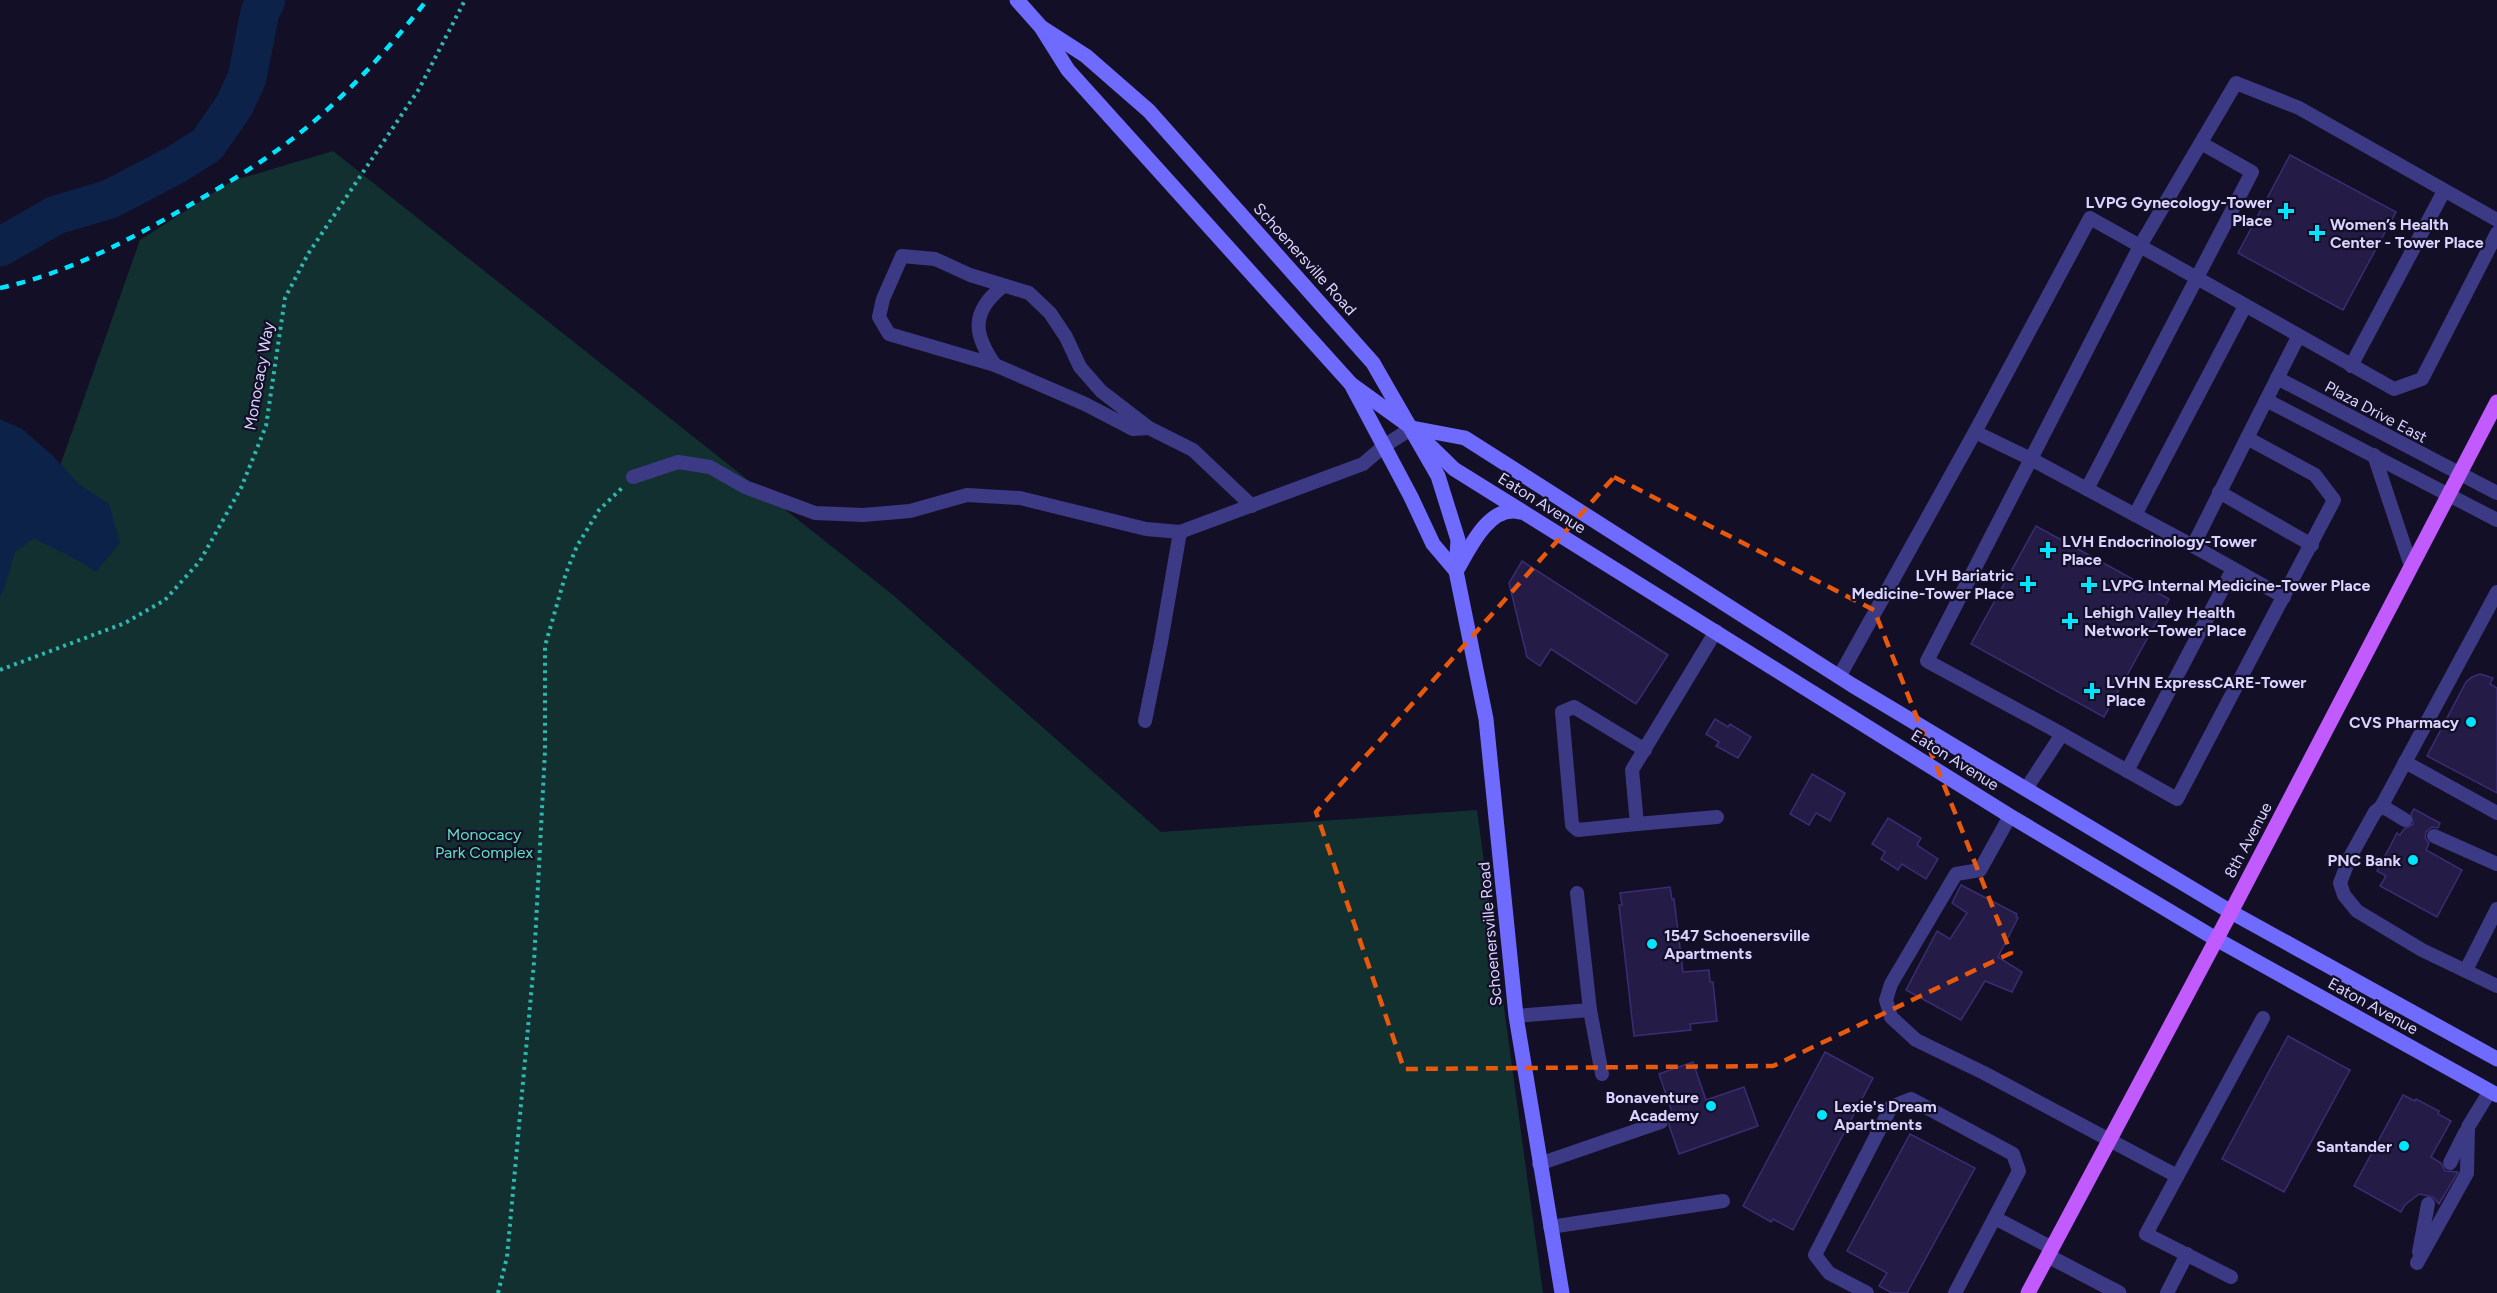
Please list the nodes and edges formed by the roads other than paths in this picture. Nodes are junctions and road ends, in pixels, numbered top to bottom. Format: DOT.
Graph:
graph roads {
  1 [pos="1017,0"];
  2 [pos="1041,27"];
  3 [pos="2201,143"];
  4 [pos="2444,190"];
  5 [pos="2497,220"];
  6 [pos="2497,233"];
  7 [pos="2140,246"];
  8 [pos="2196,279"];
  9 [pos="1002,287"];
  10 [pos="2245,306"];
  11 [pos="2298,337"];
  12 [pos="995,365"];
  13 [pos="2351,366"];
  14 [pos="2277,378"];
  15 [pos="1351,384"];
  16 [pos="2266,400"];
  17 [pos="2497,402"];
  18 [pos="1149,428"];
  19 [pos="1412,428"];
  20 [pos="1976,432"];
  21 [pos="2247,438"];
  22 [pos="1384,446"];
  23 [pos="2374,455"];
  24 [pos="2031,459"];
  25 [pos="2459,474"];
  26 [pos="633,477"];
  27 [pos="2087,489"];
  28 [pos="2219,492"];
  29 [pos="2497,493"];
  30 [pos="2448,495"];
  31 [pos="1252,506"];
  32 [pos="1520,512"];
  33 [pos="2135,515"];
  34 [pos="2497,520"];
  35 [pos="1180,532"];
  36 [pos="2312,545"];
  37 [pos="2193,546"];
  38 [pos="2411,566"];
  39 [pos="2233,569"];
  40 [pos="1456,571"];
  41 [pos="2497,592"];
  42 [pos="2284,597"];
  43 [pos="1716,631"];
  44 [pos="1839,677"];
  45 [pos="1145,721"];
  46 [pos="2062,734"];
  47 [pos="1645,750"];
  48 [pos="2405,762"];
  49 [pos="2127,771"];
  50 [pos="2026,789"];
  51 [pos="2384,808"];
  52 [pos="2497,813"];
  53 [pos="2010,816"];
  54 [pos="1717,817"];
  55 [pos="2405,820"];
  56 [pos="1637,824"];
  57 [pos="2434,836"];
  58 [pos="2497,864"];
  59 [pos="1577,893"];
  60 [pos="2497,909"];
  61 [pos="2231,912"];
  62 [pos="2216,939"];
  63 [pos="2466,970"];
  64 [pos="2497,986"];
  65 [pos="1590,1010"];
  66 [pos="1516,1016"];
  67 [pos="2263,1018"];
  68 [pos="2497,1059"];
  69 [pos="1602,1074"];
  70 [pos="2493,1093"];
  71 [pos="1661,1122"];
  72 [pos="2468,1127"];
  73 [pos="2109,1142"];
  74 [pos="2450,1163"];
  75 [pos="1539,1164"];
  76 [pos="2177,1176"];
  77 [pos="1723,1201"];
  78 [pos="2428,1204"];
  79 [pos="1995,1218"];
  80 [pos="1550,1227"];
  81 [pos="2050,1252"];
  82 [pos="2187,1254"];
  83 [pos="2231,1277"];
  84 [pos="1562,1293"];
  85 [pos="1867,1293"];
  86 [pos="1955,1293"];
  87 [pos="2028,1293"];
  88 [pos="2119,1293"];
  89 [pos="2167,1293"];
  1 -- 2 [label="street, Schoenersville Road"];
  2 -- 15 [label="street, Schoenersville Road"];
  2 -- 19 [label="street, Schoenersville Road"];
  3 -- 4 [label="lane"];
  3 -- 7 [label="lane"];
  3 -- 8 [label="lane"];
  4 -- 5 [label="lane"];
  4 -- 13 [label="lane"];
  6 -- 13 [label="lane"];
  7 -- 8 [label="lane"];
  7 -- 20 [label="lane"];
  7 -- 24 [label="lane"];
  8 -- 10 [label="lane"];
  8 -- 27 [label="lane"];
  9 -- 12 [label="lane"];
  9 -- 12 [label="lane"];
  9 -- 18 [label="lane"];
  10 -- 11 [label="lane"];
  10 -- 33 [label="lane"];
  11 -- 13 [label="lane"];
  11 -- 14 [label="lane"];
  12 -- 18 [label="lane"];
  14 -- 16 [label="lane"];
  14 -- 25 [label="lane, Plaza Drive East"];
  15 -- 19 [label="street, Eaton Avenue"];
  15 -- 22 [label="street, Schoenersville Road"];
  16 -- 21 [label="lane"];
  16 -- 23 [label="lane"];
  17 -- 25 [label="main road, 8th Avenue"];
  18 -- 31 [label="lane"];
  19 -- 22 [label="lane"];
  19 -- 32 [label="street, Eaton Avenue"];
  19 -- 40 [label="street, Schoenersville Road"];
  19 -- 44 [label="street, Eaton Avenue"];
  20 -- 24 [label="lane"];
  20 -- 44 [label="lane"];
  21 -- 28 [label="lane"];
  21 -- 36 [label="lane"];
  22 -- 31 [label="lane"];
  22 -- 40 [label="street, Schoenersville Road"];
  23 -- 30 [label="lane"];
  23 -- 38 [label="lane"];
  24 -- 27 [label="lane"];
  24 -- 46 [label="lane"];
  25 -- 29 [label="lane, Plaza Drive East"];
  25 -- 30 [label="main road, 8th Avenue"];
  26 -- 35 [label="lane"];
  27 -- 33 [label="lane"];
  28 -- 36 [label="lane"];
  28 -- 37 [label="lane"];
  30 -- 34 [label="lane"];
  30 -- 38 [label="main road, 8th Avenue"];
  31 -- 35 [label="lane"];
  32 -- 40 [label="street"];
  32 -- 43 [label="street, Eaton Avenue"];
  33 -- 37 [label="lane"];
  35 -- 45 [label="lane"];
  36 -- 42 [label="lane"];
  37 -- 39 [label="lane"];
  38 -- 61 [label="main road, 8th Avenue"];
  39 -- 42 [label="lane"];
  39 -- 49 [label="lane"];
  40 -- 66 [label="street, Schoenersville Road"];
  41 -- 48 [label="lane"];
  42 -- 49 [label="lane"];
  43 -- 47 [label="lane"];
  43 -- 53 [label="street, Eaton Avenue"];
  44 -- 50 [label="street, Eaton Avenue"];
  46 -- 49 [label="lane"];
  46 -- 50 [label="lane"];
  47 -- 56 [label="lane"];
  47 -- 56 [label="lane"];
  48 -- 51 [label="lane"];
  48 -- 52 [label="lane"];
  50 -- 61 [label="street, Eaton Avenue"];
  51 -- 55 [label="lane"];
  51 -- 63 [label="lane"];
  53 -- 62 [label="street, Eaton Avenue"];
  53 -- 73 [label="lane"];
  54 -- 56 [label="lane"];
  57 -- 58 [label="lane"];
  59 -- 65 [label="lane"];
  60 -- 63 [label="lane"];
  61 -- 62 [label="main road, 8th Avenue"];
  61 -- 68 [label="street, Eaton Avenue"];
  62 -- 70 [label="street, Eaton Avenue"];
  62 -- 73 [label="main road, 8th Avenue"];
  63 -- 64 [label="lane"];
  65 -- 66 [label="lane"];
  65 -- 69 [label="lane"];
  66 -- 75 [label="street, Schoenersville Road"];
  67 -- 76 [label="lane"];
  70 -- 72 [label="lane"];
  71 -- 75 [label="lane"];
  72 -- 74 [label="lane"];
  72 -- 78 [label="lane"];
  73 -- 76 [label="lane"];
  73 -- 81 [label="main road, 8th Avenue"];
  75 -- 80 [label="street, Schoenersville Road"];
  76 -- 82 [label="lane"];
  77 -- 80 [label="lane"];
  79 -- 81 [label="lane"];
  79 -- 85 [label="lane"];
  79 -- 86 [label="lane"];
  80 -- 84 [label="street, Schoenersville Road"];
  81 -- 87 [label="main road, 8th Avenue"];
  81 -- 88 [label="street"];
  82 -- 83 [label="lane"];
  82 -- 89 [label="lane"];
}
